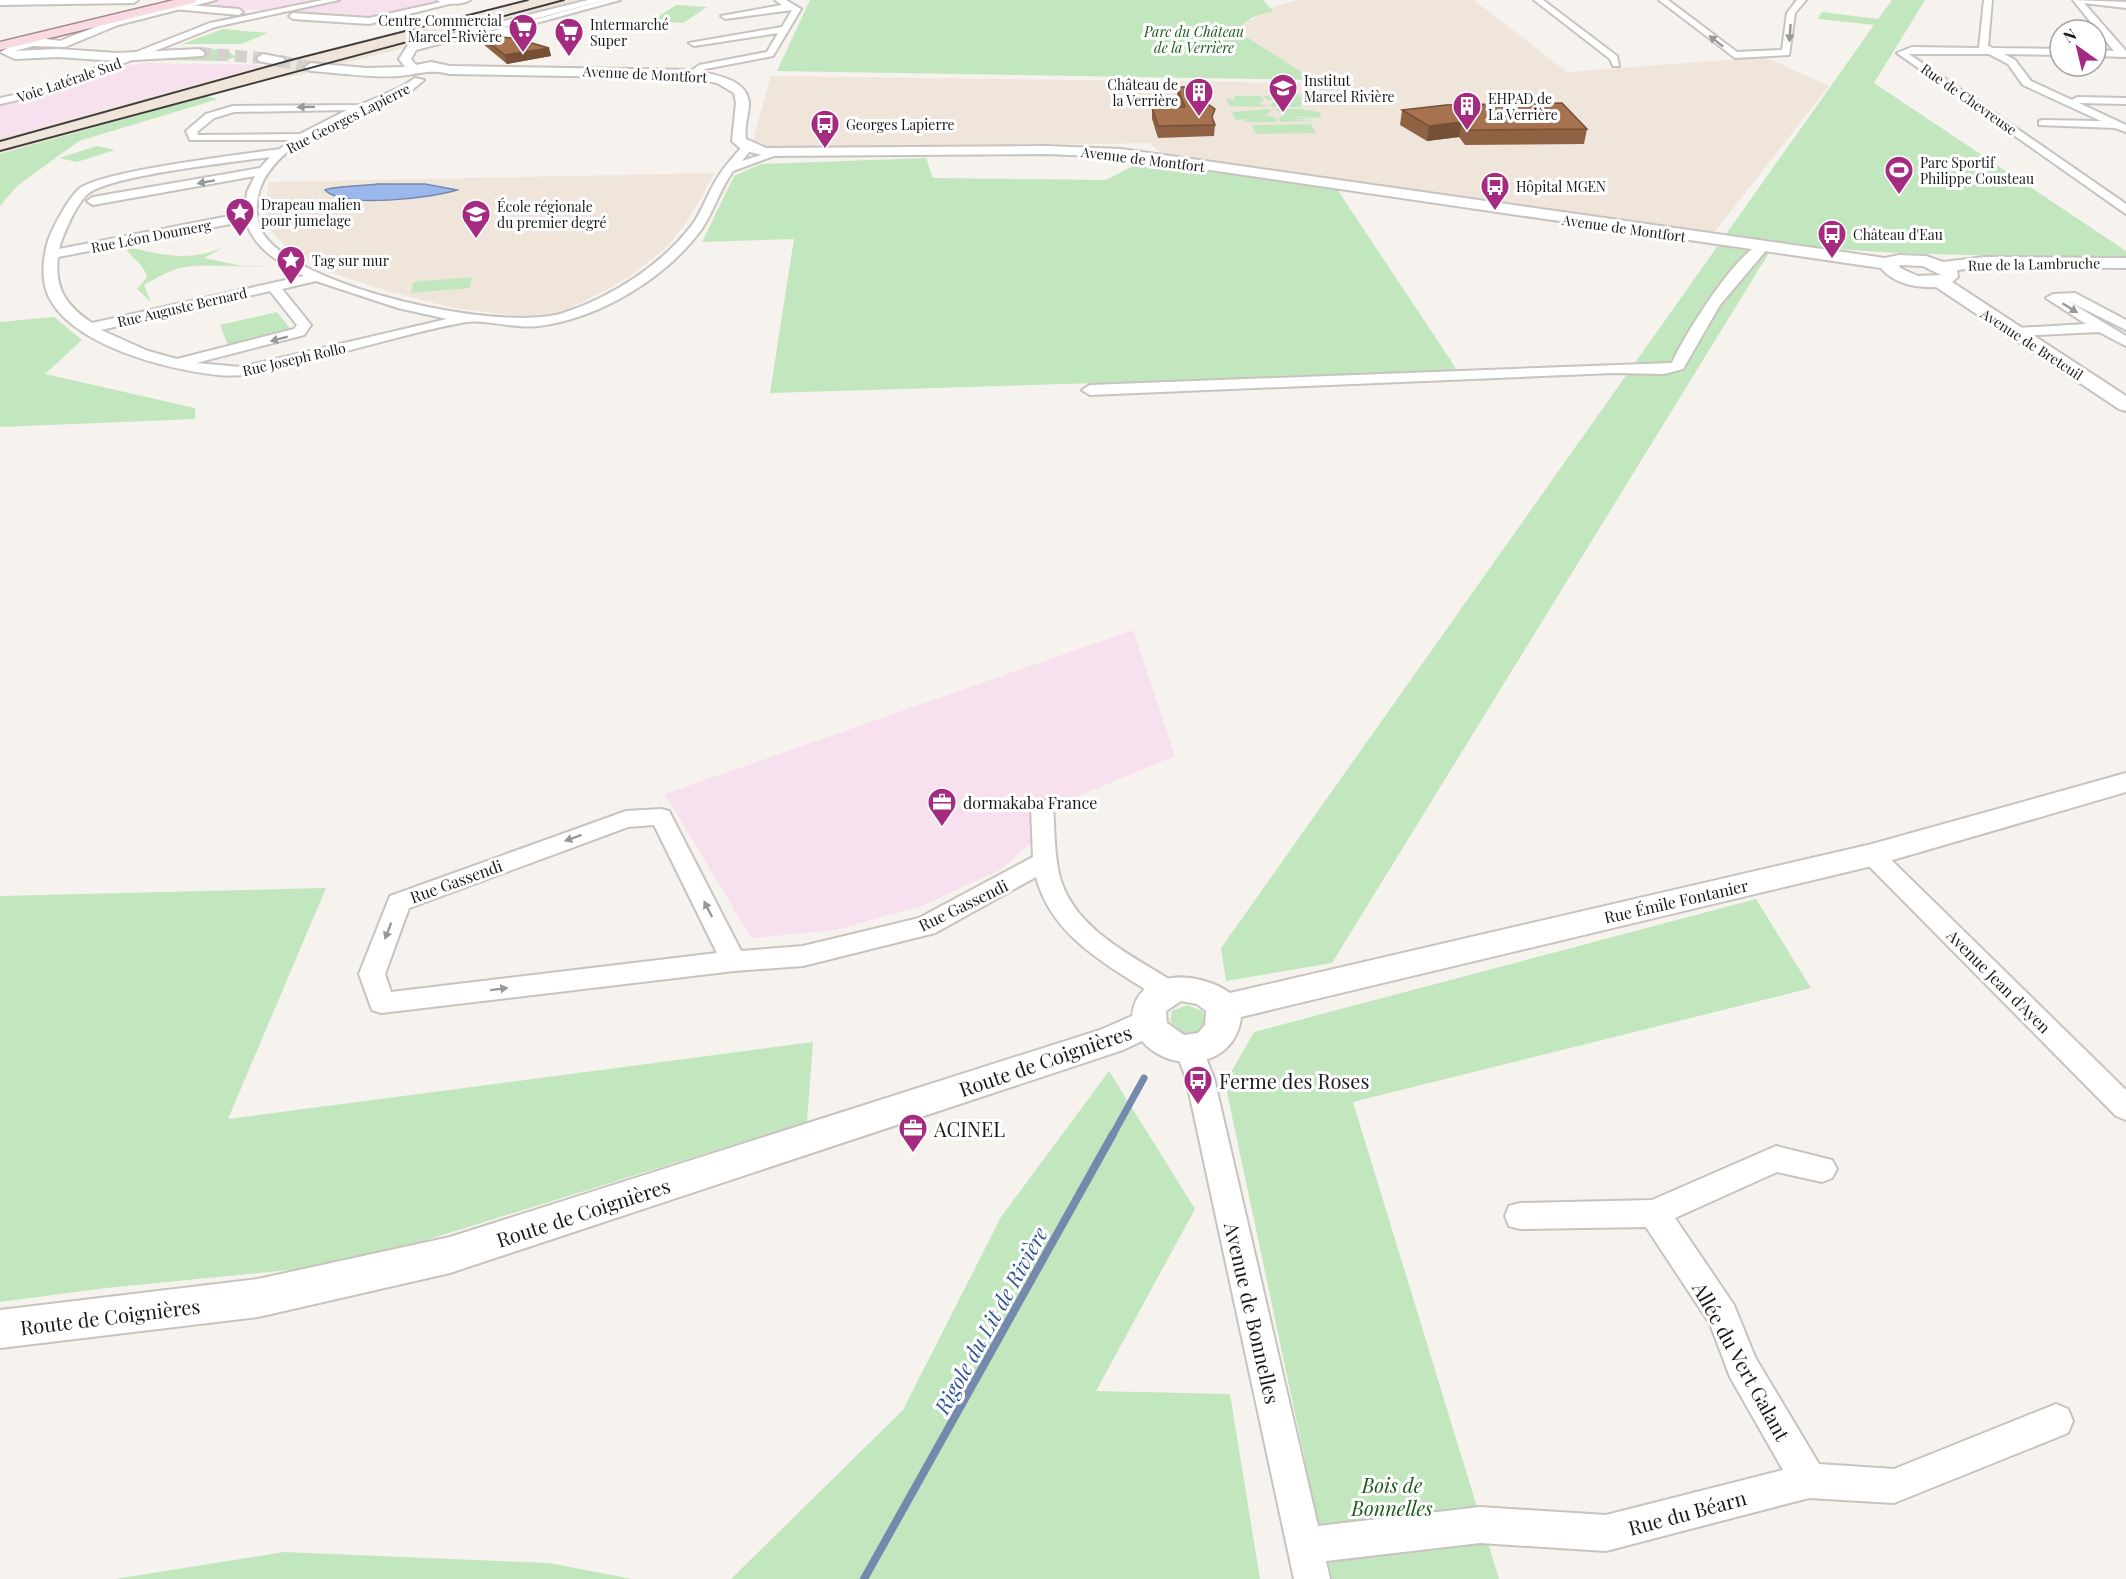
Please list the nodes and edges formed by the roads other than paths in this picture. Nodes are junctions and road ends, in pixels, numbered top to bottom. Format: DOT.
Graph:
graph roads {
  1 [pos="134,0"];
  2 [pos="190,0"];
  3 [pos="211,0"];
  4 [pos="335,0"];
  5 [pos="451,0"];
  6 [pos="601,0"];
  7 [pos="616,0"];
  8 [pos="1538,0"];
  9 [pos="1663,0"];
  10 [pos="1803,0"];
  11 [pos="1988,0"];
  12 [pos="2078,0"];
  13 [pos="1,3"];
  14 [pos="173,4"];
  15 [pos="2126,5"];
  16 [pos="425,10"];
  17 [pos="788,10"];
  18 [pos="438,13"];
  19 [pos="267,15"];
  20 [pos="107,16"];
  21 [pos="725,16"];
  22 [pos="252,18"];
  23 [pos="759,23"];
  24 [pos="494,30"];
  25 [pos="0,40"];
  26 [pos="520,40"];
  27 [pos="777,40"];
  28 [pos="694,43"];
  29 [pos="0,46"];
  30 [pos="55,46"];
  31 [pos="738,47"];
  32 [pos="1989,50"];
  33 [pos="2048,52"];
  34 [pos="197,53"];
  35 [pos="2108,53"];
  36 [pos="2125,54"];
  37 [pos="26,55"];
  38 [pos="137,55"];
  39 [pos="263,58"];
  40 [pos="0,59"];
  41 [pos="279,61"];
  42 [pos="1616,64"];
  43 [pos="450,70"];
  44 [pos="696,71"];
  45 [pos="404,72"];
  46 [pos="419,80"];
  47 [pos="2067,100"];
  48 [pos="0,101"];
  49 [pos="2126,101"];
  50 [pos="364,106"];
  51 [pos="2043,123"];
  52 [pos="2114,125"];
  53 [pos="2126,129"];
  54 [pos="305,137"];
  55 [pos="747,147"];
  56 [pos="280,152"];
  57 [pos="776,153"];
  58 [pos="732,168"];
  59 [pos="263,171"];
  60 [pos="75,204"];
  61 [pos="2126,210"];
  62 [pos="251,216"];
  63 [pos="1763,247"];
  64 [pos="50,255"];
  65 [pos="2126,263"];
  66 [pos="1889,264"];
  67 [pos="1940,274"];
  68 [pos="316,277"];
  69 [pos="273,286"];
  70 [pos="469,318"];
  71 [pos="2126,325"];
  72 [pos="2100,327"];
  73 [pos="90,328"];
  74 [pos="2017,332"];
  75 [pos="2126,342"];
  76 [pos="173,364"];
  77 [pos="1090,390"];
  78 [pos="2126,405"];
  79 [pos="2126,782"];
  80 [pos="1042,807"];
  81 [pos="1872,855"];
  82 [pos="1046,861"];
  83 [pos="734,961"];
  84 [pos="1168,991"];
  85 [pos="1222,1008"];
  86 [pos="1149,1023"];
  87 [pos="1189,1049"];
  88 [pos="2126,1108"];
  89 [pos="1822,1169"];
  90 [pos="1654,1213"];
  91 [pos="1520,1216"];
  92 [pos="0,1329"];
  93 [pos="2056,1421"];
  94 [pos="1809,1480"];
  95 [pos="1308,1563"];
  1 -- 13 [label="street"];
  2 -- 20 [label="main road"];
  3 -- 14 [label="street"];
  4 -- 19 [label="street"];
  5 -- 16 [label="street"];
  6 -- 24 [label="street"];
  7 -- 24 [label="street"];
  8 -- 42 [label="street"];
  10 -- 9 [label="street, one-way"];
  11 -- 32 [label="street"];
  12 -- 15 [label="street"];
  12 -- 36 [label="street"];
  14 -- 19 [label="street"];
  14 -- 20 [label="main road"];
  14 -- 30 [label="street"];
  16 -- 18 [label="street"];
  16 -- 19 [label="street"];
  17 -- 21 [label="street"];
  17 -- 23 [label="street"];
  17 -- 27 [label="street"];
  17 -- 28 [label="street"];
  19 -- 22 [label="street"];
  20 -- 25 [label="main road"];
  20 -- 29 [label="main road"];
  20 -- 30 [label="main road"];
  22 -- 38 [label="street"];
  22 -- 38 [label="street"];
  24 -- 26 [label="street"];
  24 -- 45 [label="street"];
  27 -- 31 [label="street"];
  27 -- 44 [label="street"];
  30 -- 37 [label="street"];
  30 -- 37 [label="street"];
  30 -- 38 [label="street"];
  30 -- 38 [label="street"];
  30 -- 38 [label="street"];
  32 -- 33 [label="street"];
  32 -- 47 [label="street"];
  32 -- 61 [label="street, Rue de Chevreuse"];
  34 -- 38 [label="street"];
  35 -- 36 [label="street"];
  37 -- 40 [label="main road"];
  38 -- 48 [label="street, Voie Latérale Sud"];
  39 -- 41 [label="street"];
  43 -- 44 [label="street, Avenue de Montfort"];
  43 -- 45 [label="street"];
  43 -- 46 [label="street"];
  44 -- 55 [label="street, Avenue de Montfort"];
  45 -- 45 [label="street"];
  45 -- 46 [label="street"];
  46 -- 50 [label="street, Rue Georges Lapierre"];
  47 -- 49 [label="street"];
  47 -- 52 [label="street"];
  50 -- 54 [label="street, Rue Georges Lapierre"];
  50 -- 54 [label="street, one-way"];
  51 -- 52 [label="street"];
  52 -- 53 [label="street"];
  54 -- 56 [label="street, Rue Georges Lapierre"];
  55 -- 57 [label="street, Avenue de Montfort"];
  55 -- 58 [label="street"];
  56 -- 59 [label="street, Rue Georges Lapierre"];
  56 -- 60 [label="street, Rue Joseph Rollo"];
  57 -- 58 [label="street"];
  57 -- 63 [label="street, Avenue de Montfort"];
  58 -- 70 [label="street"];
  59 -- 60 [label="street, one-way"];
  59 -- 62 [label="street, Rue Georges Lapierre"];
  60 -- 64 [label="street, Rue Joseph Rollo"];
  62 -- 64 [label="street, Rue Léon Doumerg"];
  62 -- 68 [label="street"];
  63 -- 66 [label="street, Avenue de Montfort"];
  63 -- 77 [label="street"];
  64 -- 73 [label="street, Rue Joseph Rollo"];
  65 -- 67 [label="street, Rue de la Lambruche"];
  66 -- 67 [label="street, Rue de la Lambruche"];
  67 -- 74 [label="street, Avenue de Breteuil"];
  68 -- 69 [label="street, Rue Auguste Bernard"];
  68 -- 70 [label="street"];
  69 -- 73 [label="street, Rue Auguste Bernard"];
  69 -- 76 [label="street, one-way"];
  70 -- 76 [label="street, Rue Joseph Rollo"];
  71 -- 72 [label="street"];
  71 -- 72 [label="street, one-way"];
  72 -- 74 [label="street"];
  72 -- 75 [label="street"];
  73 -- 76 [label="street, Rue Joseph Rollo"];
  74 -- 78 [label="street, Avenue de Breteuil"];
  79 -- 81 [label="street, Rue Émile Fontanier"];
  80 -- 82 [label="street"];
  81 -- 85 [label="street, Rue Émile Fontanier"];
  81 -- 88 [label="street, Avenue Jean d'Ayen"];
  82 -- 83 [label="street, Rue Gassendi"];
  82 -- 84 [label="street"];
  83 -- 83 [label="street, Rue Gassendi, one-way"];
  84 -- 85 [label="street"];
  84 -- 86 [label="street"];
  85 -- 87 [label="street"];
  86 -- 87 [label="street"];
  86 -- 92 [label="street, Route de Coignières"];
  87 -- 95 [label="street, Avenue de Bonnelles"];
  89 -- 90 [label="street"];
  90 -- 91 [label="street"];
  90 -- 94 [label="street, Allée du Vert Galant"];
  93 -- 94 [label="street, Rue du Béarn"];
  94 -- 95 [label="street, Rue du Béarn"];
}
